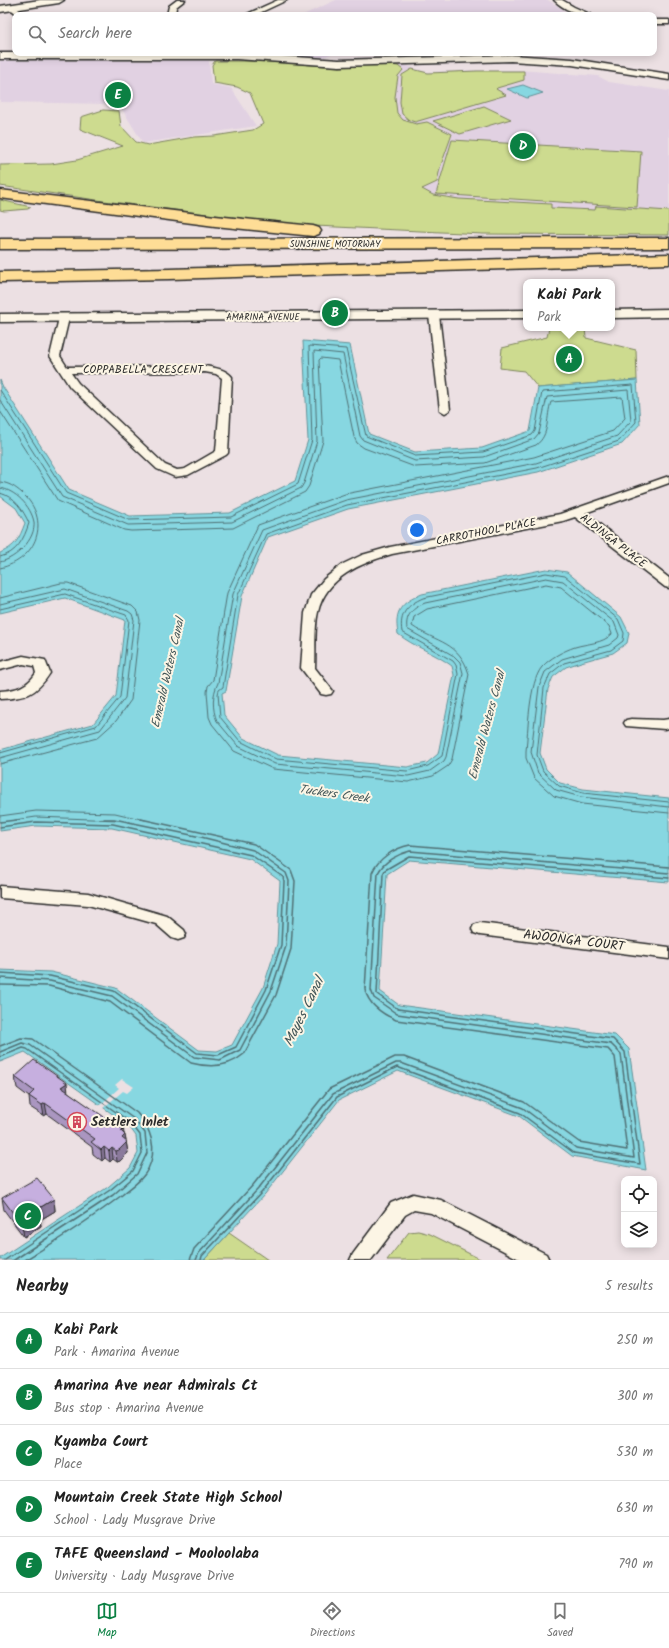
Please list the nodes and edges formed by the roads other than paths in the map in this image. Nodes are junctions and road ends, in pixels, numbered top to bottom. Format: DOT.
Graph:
graph roads {
  1 [pos="26,0"];
  2 [pos="59,0"];
  3 [pos="182,0"];
  4 [pos="284,0"];
  5 [pos="557,0"];
  6 [pos="0,4"];
  7 [pos="12,7"];
  8 [pos="0,9"];
  9 [pos="18,12"];
  10 [pos="171,12"];
  11 [pos="256,12"];
  12 [pos="580,12"];
  13 [pos="657,22"];
  14 [pos="669,22"];
  15 [pos="0,56"];
  16 [pos="669,77"];
  17 [pos="0,194"];
  18 [pos="519,243"];
  19 [pos="669,243"];
  20 [pos="0,244"];
  21 [pos="669,255"];
  22 [pos="0,256"];
  23 [pos="669,259"];
  24 [pos="0,277"];
  25 [pos="523,314"];
  26 [pos="615,314"];
  27 [pos="669,314"];
  28 [pos="434,315"];
  29 [pos="0,318"];
  30 [pos="64,318"];
  31 [pos="64,370"];
  32 [pos="445,410"];
  33 [pos="669,479"];
  34 [pos="576,512"];
  35 [pos="669,584"];
  36 [pos="0,666"];
  37 [pos="326,691"];
  38 [pos="0,695"];
  39 [pos="631,723"];
  40 [pos="669,723"];
  41 [pos="0,892"];
  42 [pos="480,929"];
  43 [pos="178,934"];
  44 [pos="669,953"];
  45 [pos="360,1260"];
  46 [pos="539,1260"];
  1 -- 6 [label="street"];
  2 -- 7 [label="street"];
  3 -- 10 [label="street"];
  4 -- 11 [label="street"];
  5 -- 12 [label="street"];
  7 -- 8 [label="street"];
  7 -- 9 [label="street"];
  13 -- 14 [label="street"];
  15 -- 16 [label="street"];
  17 -- 18 [label="highway"];
  18 -- 19 [label="highway, SUNSHINE MOTORWAY"];
  18 -- 20 [label="highway, SUNSHINE MOTORWAY"];
  21 -- 22 [label="highway, SUNSHINE MOTORWAY"];
  23 -- 24 [label="highway"];
  25 -- 28 [label="street, AMARINA AVENUE"];
  26 -- 27 [label="street"];
  28 -- 30 [label="street, AMARINA AVENUE"];
  28 -- 32 [label="street"];
  29 -- 30 [label="street, AMARINA AVENUE"];
  30 -- 31 [label="street, COPPABELLA CRESCENT"];
  31 -- 31 [label="street, COPPABELLA CRESCENT"];
  33 -- 34 [label="street, CARROTHOOL PLACE"];
  34 -- 35 [label="street, ALDINGA PLACE"];
  34 -- 37 [label="street, CARROTHOOL PLACE"];
  36 -- 38 [label="street"];
  39 -- 40 [label="street"];
  41 -- 43 [label="street"];
  42 -- 44 [label="street, AWOONGA COURT"];
  45 -- 46 [label="street"];
}
